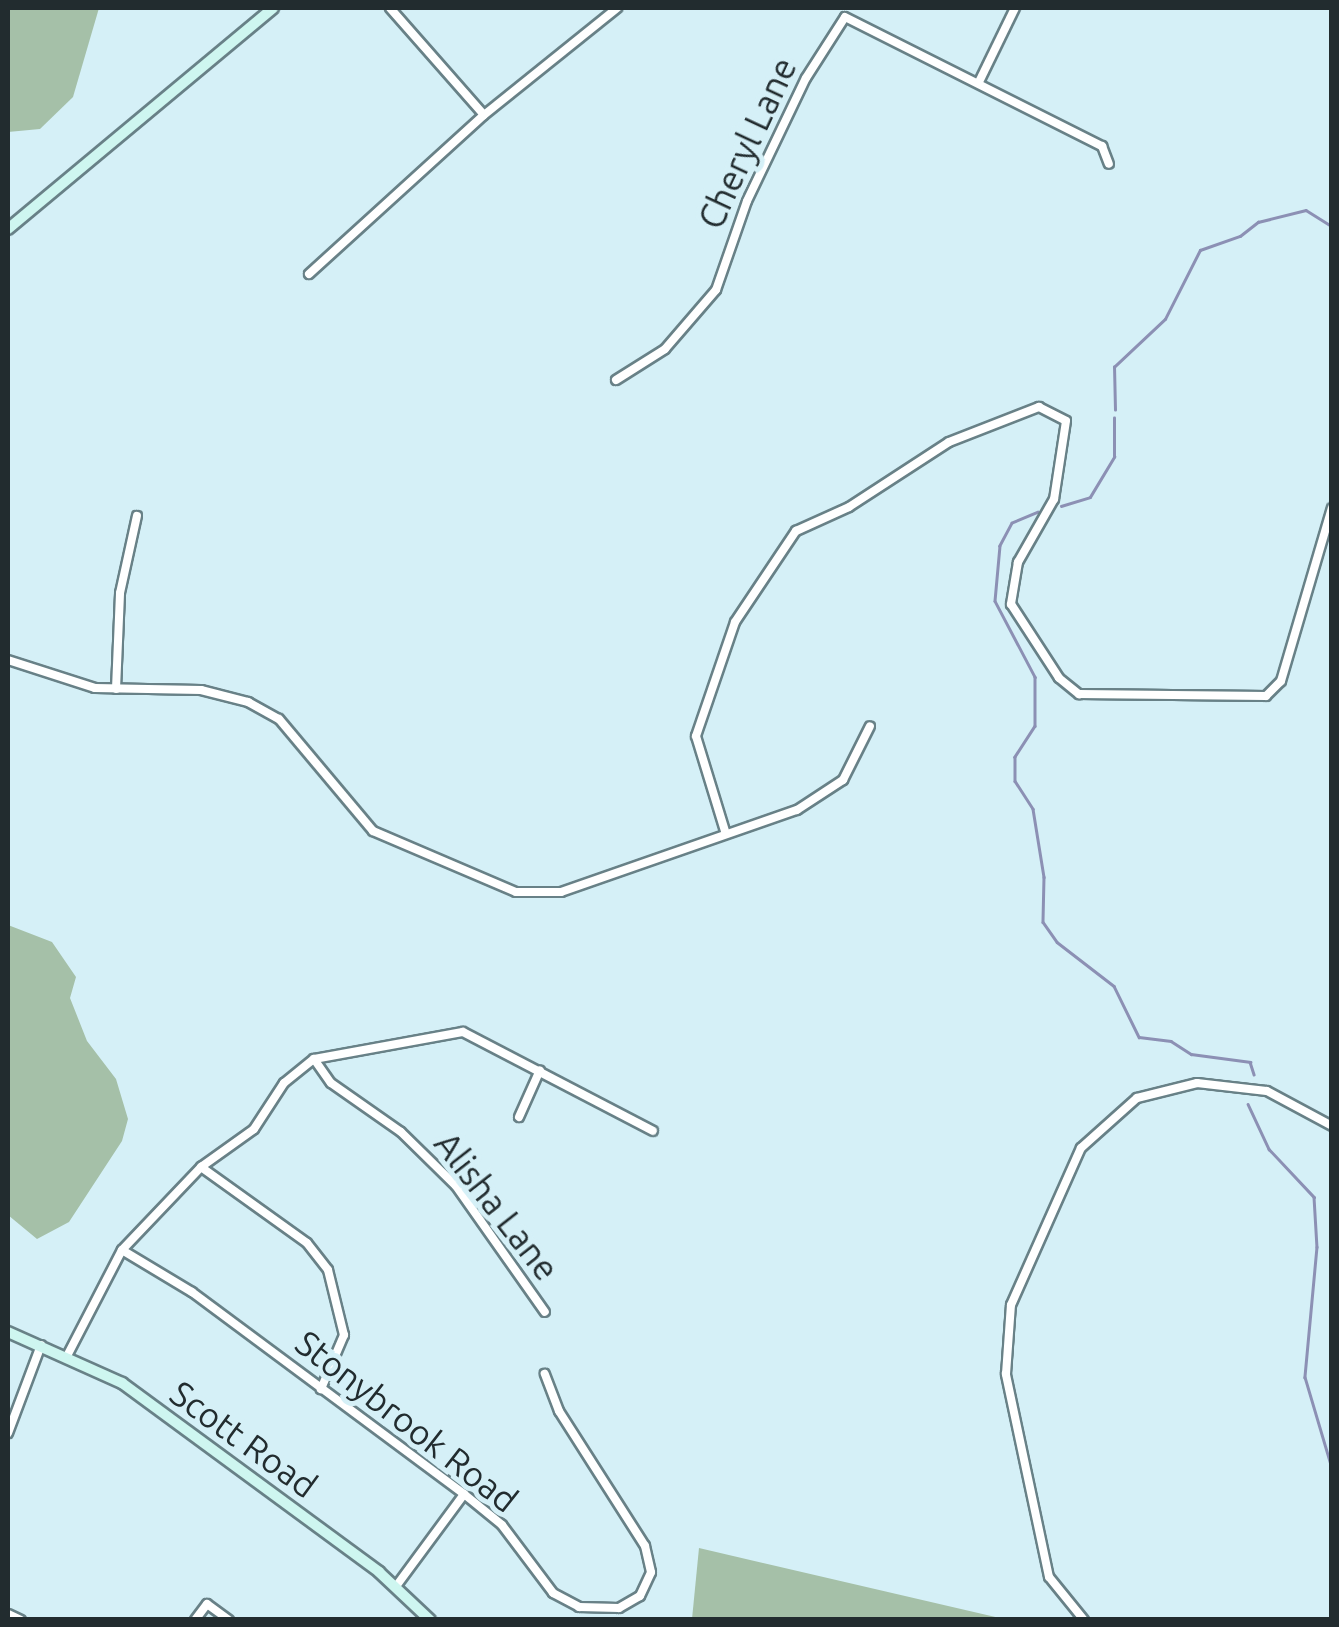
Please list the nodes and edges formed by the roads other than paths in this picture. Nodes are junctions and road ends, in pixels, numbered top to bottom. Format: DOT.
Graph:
graph roads {
  1 [pos="273,8"];
  2 [pos="390,8"];
  3 [pos="617,8"];
  4 [pos="1014,8"];
  5 [pos="979,82"];
  6 [pos="484,115"];
  7 [pos="1109,164"];
  8 [pos="8,229"];
  9 [pos="309,274"];
  10 [pos="616,380"];
  11 [pos="1332,508"];
  12 [pos="137,516"];
  13 [pos="8,660"];
  14 [pos="116,689"];
  15 [pos="870,726"];
  16 [pos="725,831"];
  17 [pos="314,1058"];
  18 [pos="540,1070"];
  19 [pos="519,1117"];
  20 [pos="1332,1126"];
  21 [pos="654,1131"];
  22 [pos="201,1167"];
  23 [pos="122,1250"];
  24 [pos="545,1312"];
  25 [pos="8,1332"];
  26 [pos="41,1345"];
  27 [pos="68,1356"];
  28 [pos="545,1374"];
  29 [pos="321,1389"];
  30 [pos="8,1433"];
  31 [pos="464,1494"];
  32 [pos="396,1586"];
  33 [pos="618,1608"];
  34 [pos="8,1614"];
  35 [pos="22,1620"];
  36 [pos="195,1620"];
  37 [pos="229,1620"];
  38 [pos="430,1620"];
  39 [pos="622,1620"];
  40 [pos="1084,1620"];
  1 -- 8 [label="main road"];
  2 -- 6 [label="street"];
  3 -- 6 [label="street"];
  4 -- 5 [label="street"];
  5 -- 7 [label="street, Cheryl Lane"];
  5 -- 10 [label="street, Cheryl Lane"];
  6 -- 9 [label="street"];
  11 -- 16 [label="street"];
  12 -- 14 [label="street"];
  13 -- 14 [label="street"];
  14 -- 16 [label="street"];
  15 -- 16 [label="street"];
  17 -- 18 [label="street"];
  17 -- 22 [label="street"];
  17 -- 24 [label="street, Alisha Lane"];
  18 -- 19 [label="street"];
  18 -- 21 [label="street"];
  20 -- 40 [label="street"];
  22 -- 23 [label="street"];
  22 -- 29 [label="street"];
  23 -- 27 [label="street"];
  23 -- 29 [label="street, Stonybrook Road"];
  25 -- 26 [label="main road, Scott Road"];
  26 -- 27 [label="main road, Scott Road"];
  26 -- 30 [label="street"];
  27 -- 32 [label="main road, Scott Road"];
  28 -- 33 [label="street"];
  29 -- 31 [label="street, Stonybrook Road"];
  31 -- 32 [label="street"];
  31 -- 33 [label="street, Stonybrook Road"];
  32 -- 38 [label="main road, Scott Road"];
  33 -- 39 [label="street"];
  34 -- 35 [label="street"];
  36 -- 37 [label="street"];
}
